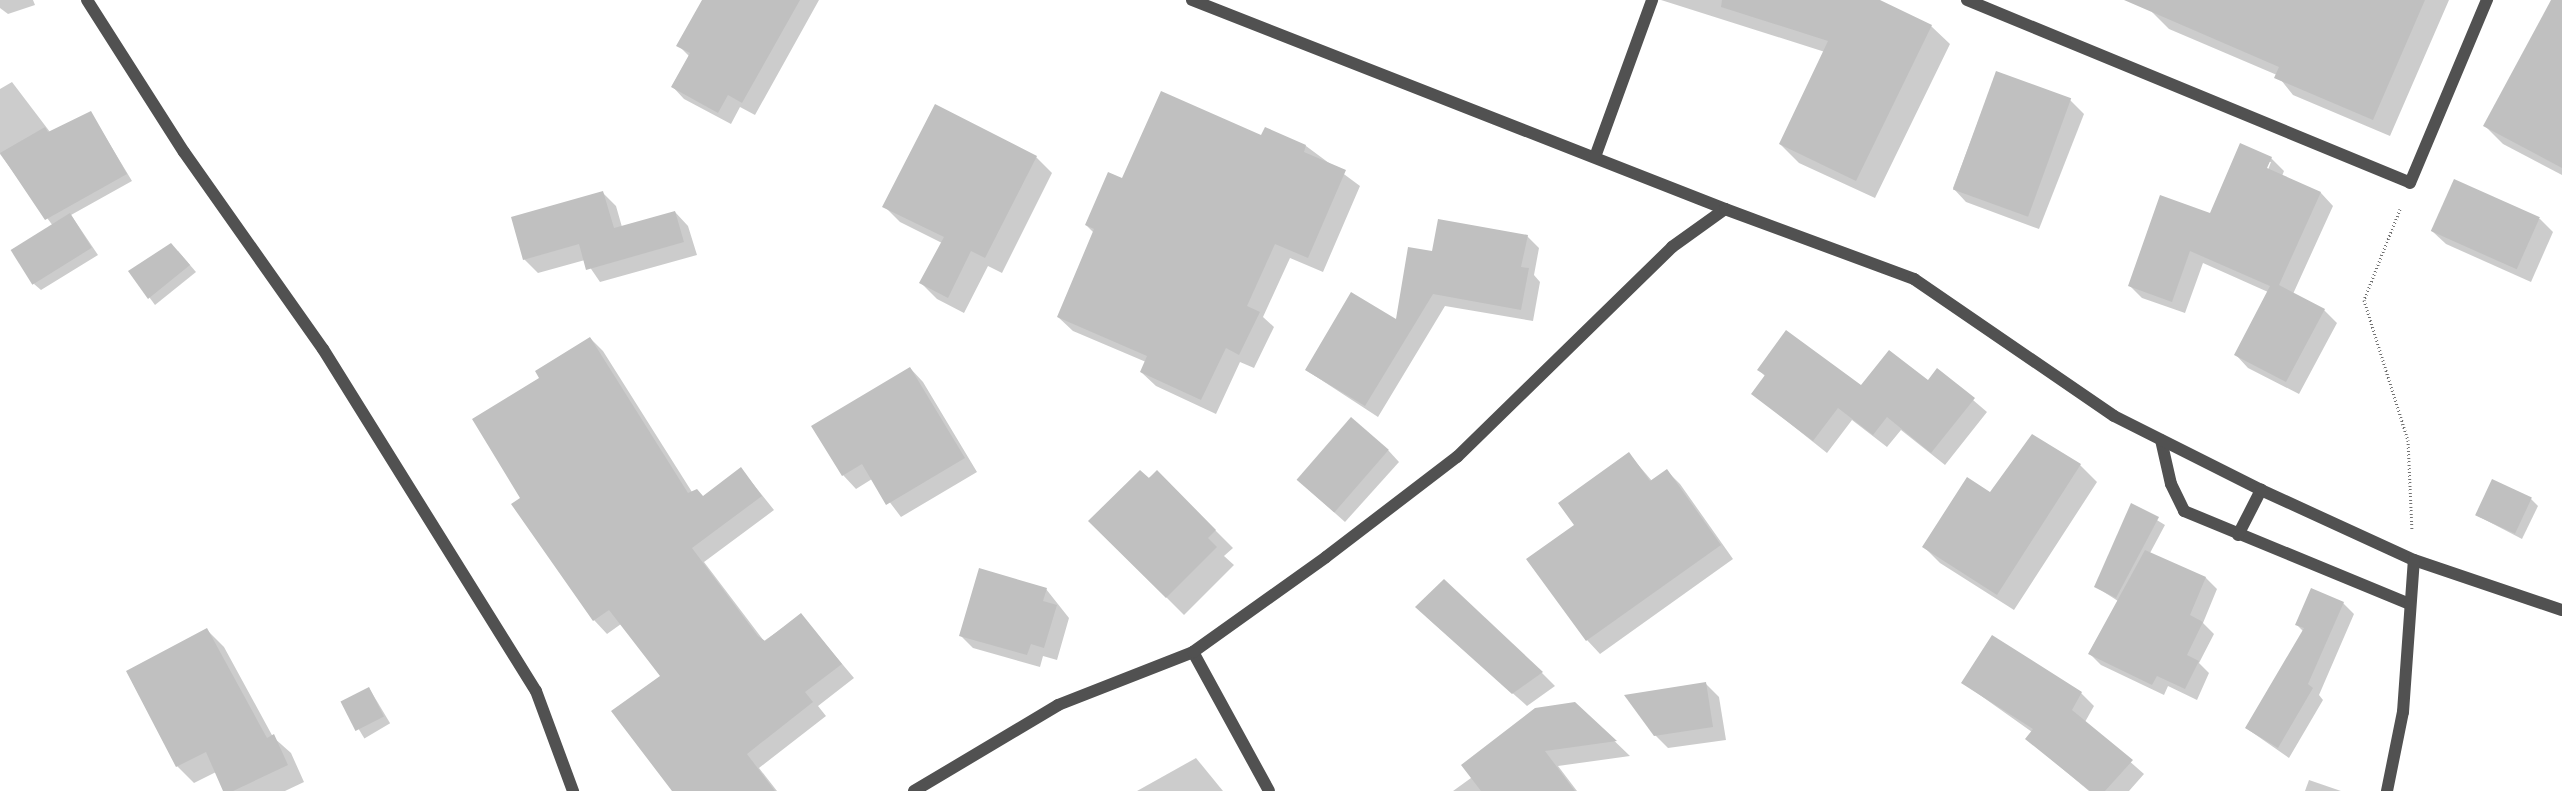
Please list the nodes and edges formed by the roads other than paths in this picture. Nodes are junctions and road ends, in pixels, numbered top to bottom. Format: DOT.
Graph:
graph roads {
  1 [pos="87,0"];
  2 [pos="1192,0"];
  3 [pos="1652,0"];
  4 [pos="1967,0"];
  5 [pos="2487,0"];
  6 [pos="1595,157"];
  7 [pos="1725,209"];
  8 [pos="2161,440"];
  9 [pos="2261,490"];
  10 [pos="2238,535"];
  11 [pos="2414,560"];
  12 [pos="2410,604"];
  13 [pos="2562,610"];
  14 [pos="1193,652"];
  15 [pos="573,791"];
  16 [pos="914,791"];
  17 [pos="1269,791"];
  18 [pos="2387,791"];
  1 -- 15 [label="street"];
  2 -- 6 [label="street"];
  3 -- 6 [label="street"];
  4 -- 5 [label="street"];
  6 -- 7 [label="street"];
  7 -- 8 [label="street"];
  7 -- 14 [label="street"];
  8 -- 9 [label="street"];
  8 -- 10 [label="street"];
  9 -- 10 [label="street"];
  9 -- 11 [label="street"];
  10 -- 12 [label="street"];
  11 -- 12 [label="street"];
  11 -- 13 [label="street"];
  12 -- 18 [label="street"];
  14 -- 16 [label="street"];
  14 -- 17 [label="street"];
}
